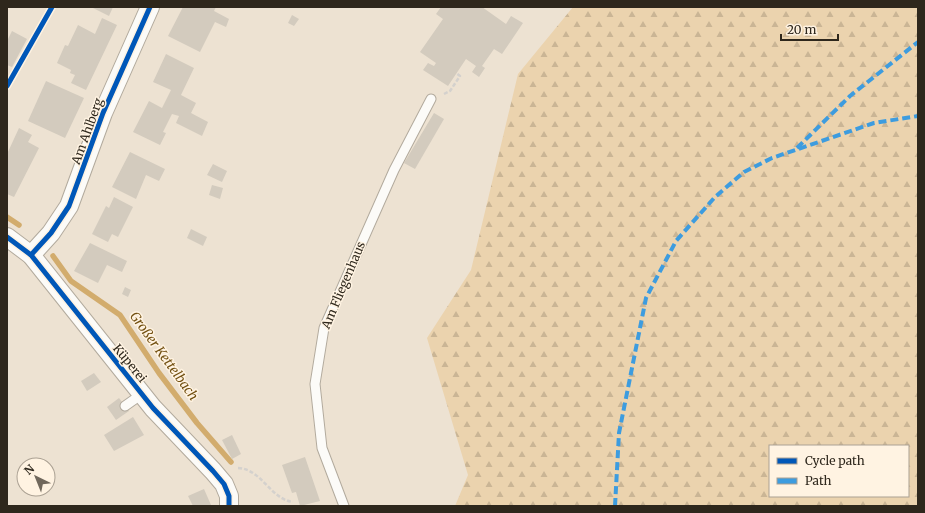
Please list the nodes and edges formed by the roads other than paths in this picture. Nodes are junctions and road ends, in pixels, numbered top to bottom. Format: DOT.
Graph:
graph roads {
  1 [pos="150,7"];
  2 [pos="432,99"];
  3 [pos="7,237"];
  4 [pos="31,255"];
  5 [pos="142,394"];
  6 [pos="125,406"];
  7 [pos="230,506"];
  8 [pos="344,506"];
  1 -- 4 [label="street, Am Ahlberg"];
  2 -- 8 [label="lane, Am Fliegenhaus"];
  3 -- 4 [label="street, Küperei"];
  4 -- 5 [label="street, Küperei"];
  5 -- 6 [label="lane"];
  5 -- 7 [label="street, Küperei"];
}
